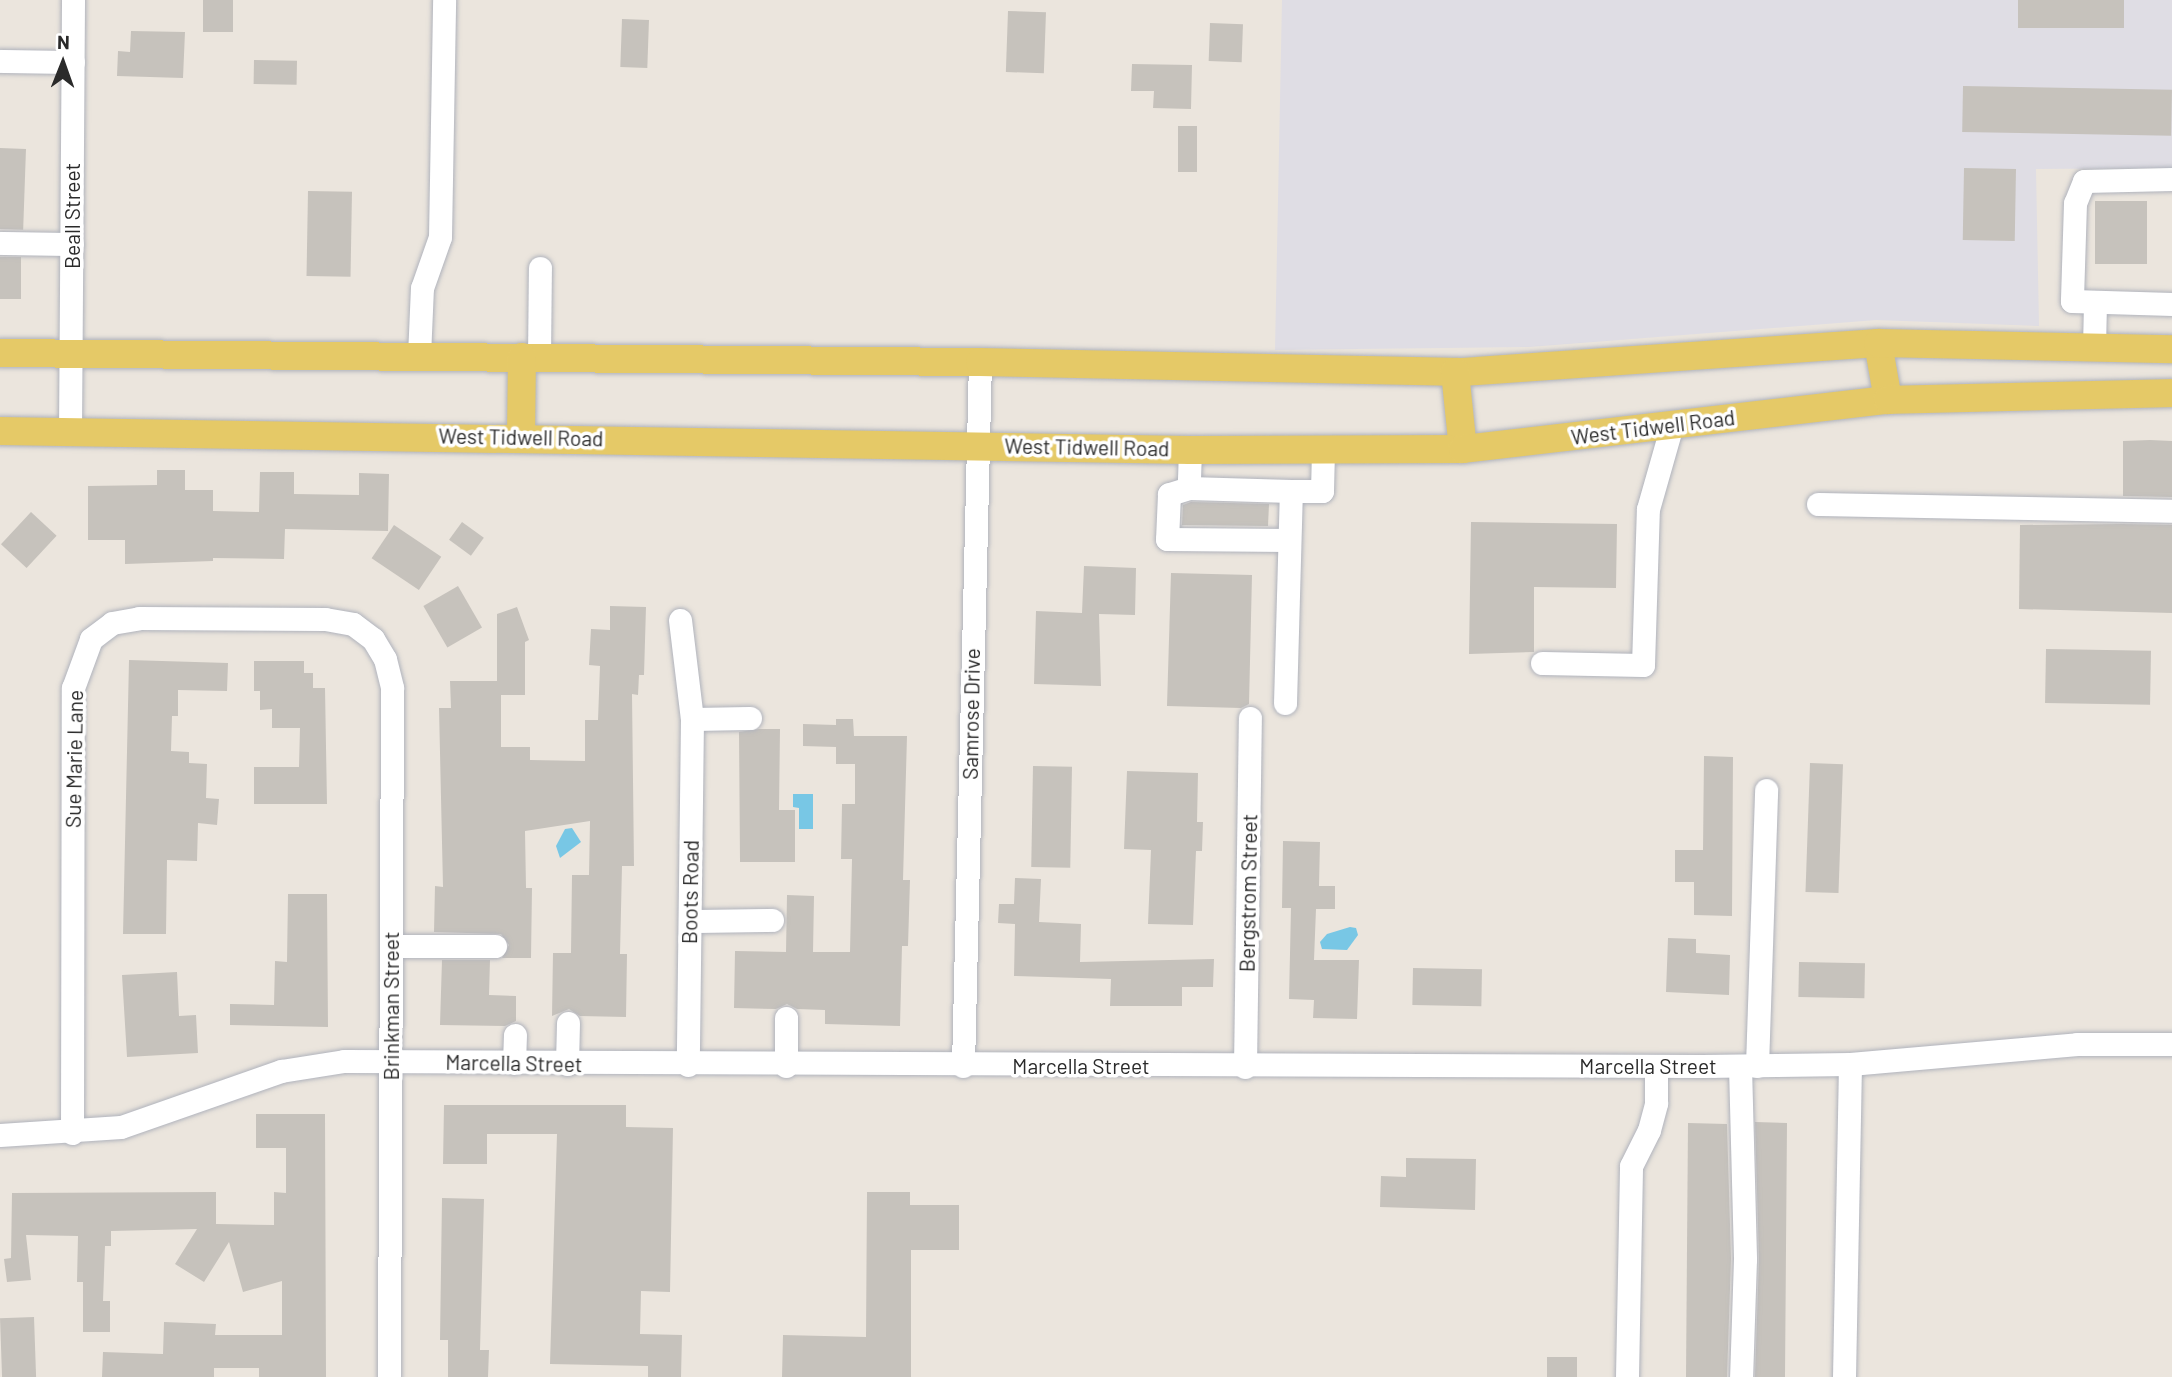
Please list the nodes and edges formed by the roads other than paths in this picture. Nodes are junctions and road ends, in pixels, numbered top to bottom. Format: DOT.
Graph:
graph roads {
  1 [pos="73,0"];
  2 [pos="444,0"];
  3 [pos="0,61"];
  4 [pos="73,62"];
  5 [pos="2172,179"];
  6 [pos="0,243"];
  7 [pos="72,244"];
  8 [pos="540,268"];
  9 [pos="2095,302"];
  10 [pos="2172,304"];
  11 [pos="1878,343"];
  12 [pos="2094,347"];
  13 [pos="2172,349"];
  14 [pos="0,354"];
  15 [pos="71,355"];
  16 [pos="419,356"];
  17 [pos="531,357"];
  18 [pos="980,362"];
  19 [pos="1455,372"];
  20 [pos="2172,393"];
  21 [pos="1888,400"];
  22 [pos="1672,425"];
  23 [pos="0,431"];
  24 [pos="70,432"];
  25 [pos="521,437"];
  26 [pos="977,445"];
  27 [pos="1323,449"];
  28 [pos="1463,449"];
  29 [pos="1190,450"];
  30 [pos="1189,488"];
  31 [pos="1291,491"];
  32 [pos="1818,504"];
  33 [pos="2172,511"];
  34 [pos="1289,540"];
  35 [pos="680,620"];
  36 [pos="373,639"];
  37 [pos="1542,663"];
  38 [pos="1285,702"];
  39 [pos="1250,718"];
  40 [pos="692,719"];
  41 [pos="751,719"];
  42 [pos="1766,790"];
  43 [pos="772,920"];
  44 [pos="690,921"];
  45 [pos="391,946"];
  46 [pos="495,946"];
  47 [pos="786,1018"];
  48 [pos="568,1023"];
  49 [pos="515,1035"];
  50 [pos="2172,1044"];
  51 [pos="391,1062"];
  52 [pos="514,1063"];
  53 [pos="567,1064"];
  54 [pos="1850,1064"];
  55 [pos="688,1065"];
  56 [pos="786,1066"];
  57 [pos="964,1066"];
  58 [pos="1656,1066"];
  59 [pos="1749,1066"];
  60 [pos="1245,1067"];
  61 [pos="72,1133"];
  62 [pos="0,1135"];
  63 [pos="389,1377"];
  64 [pos="1628,1377"];
  65 [pos="1741,1377"];
  66 [pos="1844,1377"];
  1 -- 4 [label="street, Beall Street"];
  2 -- 16 [label="street"];
  3 -- 4 [label="street"];
  4 -- 7 [label="street, Beall Street"];
  5 -- 9 [label="street"];
  6 -- 7 [label="street"];
  7 -- 15 [label="street, Beall Street"];
  8 -- 17 [label="street"];
  9 -- 10 [label="street"];
  9 -- 12 [label="street"];
  11 -- 12 [label="main road"];
  11 -- 19 [label="main road"];
  11 -- 21 [label="main road"];
  12 -- 13 [label="main road"];
  14 -- 15 [label="main road"];
  15 -- 16 [label="main road"];
  15 -- 24 [label="street, Beall Street"];
  16 -- 17 [label="main road"];
  17 -- 18 [label="main road"];
  17 -- 25 [label="main road"];
  18 -- 19 [label="main road"];
  18 -- 26 [label="street, Samrose Drive"];
  19 -- 28 [label="main road"];
  20 -- 21 [label="main road, West Tidwell Road"];
  21 -- 22 [label="main road, West Tidwell Road"];
  22 -- 28 [label="main road, West Tidwell Road"];
  22 -- 37 [label="street"];
  23 -- 24 [label="main road, West Tidwell Road"];
  24 -- 25 [label="main road, West Tidwell Road"];
  25 -- 26 [label="main road, West Tidwell Road"];
  26 -- 29 [label="main road, West Tidwell Road"];
  26 -- 57 [label="street, Samrose Drive"];
  27 -- 28 [label="main road, West Tidwell Road"];
  27 -- 29 [label="main road, West Tidwell Road"];
  27 -- 31 [label="street"];
  29 -- 30 [label="street"];
  30 -- 31 [label="street"];
  30 -- 34 [label="street"];
  31 -- 34 [label="street"];
  32 -- 33 [label="street"];
  34 -- 38 [label="street"];
  35 -- 40 [label="street, Boots Road"];
  36 -- 45 [label="street, Brinkman Street"];
  36 -- 61 [label="street, Sue Marie Lane"];
  39 -- 60 [label="street, Bergstrom Street"];
  40 -- 41 [label="street"];
  40 -- 44 [label="street, Boots Road"];
  42 -- 59 [label="street"];
  43 -- 44 [label="street"];
  44 -- 55 [label="street, Boots Road"];
  45 -- 46 [label="street"];
  45 -- 51 [label="street, Brinkman Street"];
  47 -- 56 [label="street"];
  48 -- 53 [label="street"];
  49 -- 52 [label="street"];
  50 -- 54 [label="street, Marcella Street"];
  51 -- 52 [label="street, Marcella Street"];
  51 -- 61 [label="street, Marcella Street"];
  51 -- 63 [label="street, Brinkman Street"];
  52 -- 53 [label="street, Marcella Street"];
  53 -- 55 [label="street, Marcella Street"];
  54 -- 59 [label="street, Marcella Street"];
  54 -- 66 [label="street"];
  55 -- 56 [label="street, Marcella Street"];
  56 -- 57 [label="street, Marcella Street"];
  57 -- 60 [label="street, Marcella Street"];
  58 -- 59 [label="street, Marcella Street"];
  58 -- 60 [label="street, Marcella Street"];
  58 -- 64 [label="street"];
  59 -- 65 [label="street"];
  61 -- 62 [label="street, Marcella Street"];
}
